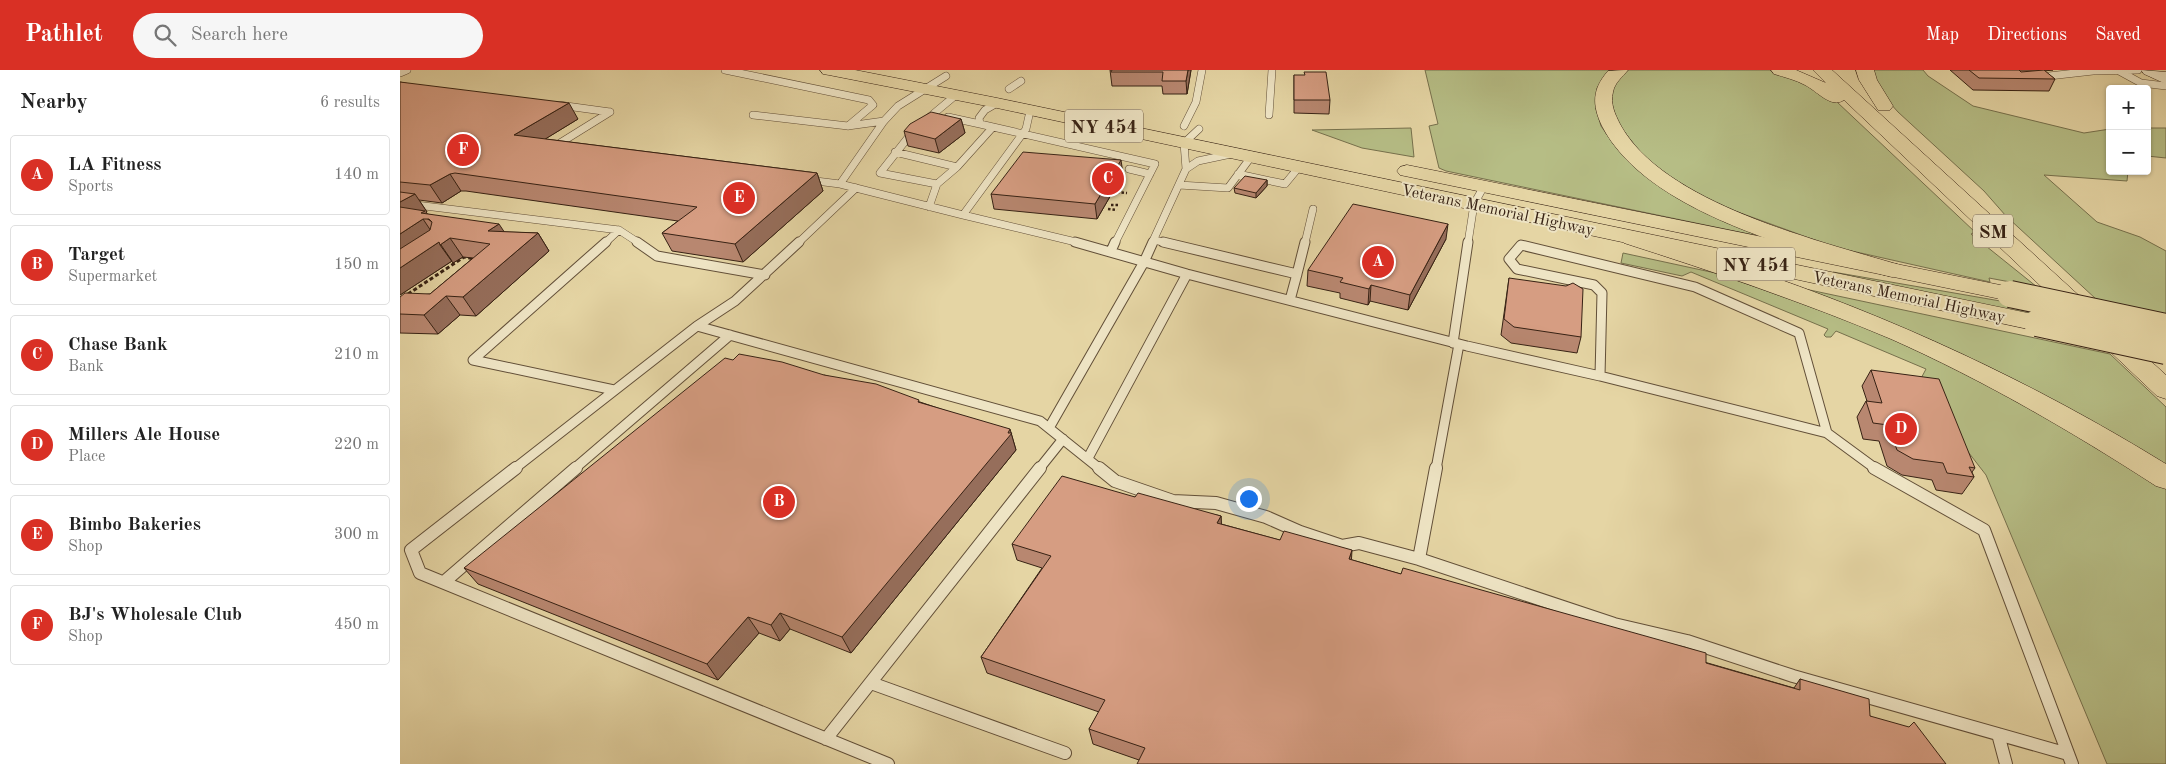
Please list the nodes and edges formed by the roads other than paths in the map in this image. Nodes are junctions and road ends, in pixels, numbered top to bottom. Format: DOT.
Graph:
graph roads {
  1 [pos="407,70"];
  2 [pos="725,70"];
  3 [pos="829,70"];
  4 [pos="914,70"];
  5 [pos="1202,70"];
  6 [pos="1272,70"];
  7 [pos="1619,70"];
  8 [pos="1780,70"];
  9 [pos="1822,70"];
  10 [pos="1844,70"];
  11 [pos="1865,70"];
  12 [pos="2138,70"];
  13 [pos="2150,70"];
  14 [pos="2119,71"];
  15 [pos="400,73"];
  16 [pos="946,76"];
  17 [pos="2034,77"];
  18 [pos="2166,79"];
  19 [pos="2166,86"];
  20 [pos="926,89"];
  21 [pos="1009,91"];
  22 [pos="956,95"];
  23 [pos="550,104"];
  24 [pos="1884,106"];
  25 [pos="1030,111"];
  26 [pos="930,112"];
  27 [pos="753,115"];
  28 [pos="1269,115"];
  29 [pos="884,121"];
  30 [pos="980,121"];
  31 [pos="848,126"];
  32 [pos="993,127"];
  33 [pos="1189,132"];
  34 [pos="1022,134"];
  35 [pos="1895,140"];
  36 [pos="1076,146"];
  37 [pos="561,150"];
  38 [pos="895,152"];
  39 [pos="1242,155"];
  40 [pos="1073,156"];
  41 [pos="957,167"];
  42 [pos="1299,167"];
  43 [pos="1129,168"];
  44 [pos="1186,170"];
  45 [pos="1150,174"];
  46 [pos="1238,174"];
  47 [pos="802,179"];
  48 [pos="840,184"];
  49 [pos="937,184"];
  50 [pos="1178,184"];
  51 [pos="856,188"];
  52 [pos="1479,195"];
  53 [pos="400,203"];
  54 [pos="929,206"];
  55 [pos="1313,209"];
  56 [pos="963,215"];
  57 [pos="619,230"];
  58 [pos="1632,238"];
  59 [pos="1154,240"];
  60 [pos="1111,251"];
  61 [pos="1144,262"];
  62 [pos="1892,270"];
  63 [pos="1187,274"];
  64 [pos="1298,274"];
  65 [pos="765,275"];
  66 [pos="1290,300"];
  67 [pos="697,326"];
  68 [pos="2166,327"];
  69 [pos="730,335"];
  70 [pos="1456,343"];
  71 [pos="2166,351"];
  72 [pos="2166,367"];
  73 [pos="1600,376"];
  74 [pos="614,390"];
  75 [pos="2166,390"];
  76 [pos="1049,428"];
  77 [pos="1827,433"];
  78 [pos="1063,439"];
  79 [pos="1088,458"];
  80 [pos="2166,478"];
  81 [pos="1419,559"];
  82 [pos="444,582"];
  83 [pos="871,682"];
  84 [pos="1998,734"];
  85 [pos="826,739"];
  86 [pos="1064,753"];
  87 [pos="2070,759"];
  88 [pos="888,764"];
  89 [pos="2006,764"];
  1 -- 15 [label="lane"];
  2 -- 31 [label="lane"];
  3 -- 20 [label="main road, Veterans Memorial Highway / NY 454"];
  4 -- 16 [label="main road, Veterans Memorial Highway / NY 454"];
  5 -- 33 [label="lane"];
  6 -- 28 [label="lane"];
  7 -- 62 [label="main road"];
  8 -- 35 [label="main road"];
  9 -- 35 [label="main road, SM"];
  10 -- 24 [label="main road, SM"];
  11 -- 24 [label="main road"];
  12 -- 14 [label="lane"];
  13 -- 18 [label="main road"];
  14 -- 17 [label="lane"];
  14 -- 19 [label="lane"];
  16 -- 20 [label="lane"];
  16 -- 21 [label="main road, Veterans Memorial Highway / NY 454"];
  20 -- 22 [label="main road, Veterans Memorial Highway / NY 454"];
  20 -- 29 [label="lane"];
  21 -- 22 [label="main road, Veterans Memorial Highway / NY 454"];
  21 -- 25 [label="main road, Veterans Memorial Highway / NY 454"];
  21 -- 30 [label="lane"];
  21 -- 33 [label="main road, Veterans Memorial Highway / NY 454"];
  22 -- 26 [label="lane"];
  23 -- 37 [label="lane"];
  24 -- 72 [label="main road, SM"];
  25 -- 33 [label="main road, Veterans Memorial Highway / NY 454"];
  25 -- 34 [label="lane"];
  26 -- 30 [label="lane"];
  26 -- 38 [label="lane"];
  27 -- 31 [label="lane"];
  29 -- 31 [label="lane"];
  29 -- 48 [label="lane"];
  30 -- 32 [label="lane"];
  32 -- 34 [label="lane"];
  32 -- 41 [label="lane"];
  33 -- 39 [label="main road, Veterans Memorial Highway / NY 454"];
  33 -- 44 [label="lane"];
  33 -- 52 [label="main road, Veterans Memorial Highway / NY 454"];
  34 -- 36 [label="lane"];
  34 -- 56 [label="lane"];
  35 -- 75 [label="main road, SM"];
  36 -- 40 [label="lane"];
  36 -- 45 [label="lane"];
  38 -- 41 [label="lane"];
  38 -- 49 [label="lane"];
  39 -- 42 [label="main road, Veterans Memorial Highway / NY 454"];
  39 -- 44 [label="lane"];
  39 -- 46 [label="lane"];
  41 -- 49 [label="lane"];
  42 -- 46 [label="lane"];
  42 -- 52 [label="main road, Veterans Memorial Highway / NY 454"];
  43 -- 45 [label="lane"];
  44 -- 50 [label="lane"];
  45 -- 60 [label="lane"];
  46 -- 50 [label="lane"];
  47 -- 48 [label="lane"];
  48 -- 51 [label="lane"];
  49 -- 54 [label="lane"];
  50 -- 59 [label="lane"];
  51 -- 54 [label="lane"];
  51 -- 65 [label="lane"];
  52 -- 58 [label="main road, Veterans Memorial Highway / NY 454"];
  52 -- 62 [label="main road, Veterans Memorial Highway / NY 454"];
  52 -- 70 [label="lane"];
  53 -- 57 [label="lane"];
  54 -- 56 [label="lane"];
  55 -- 64 [label="lane"];
  56 -- 60 [label="lane"];
  57 -- 65 [label="lane"];
  57 -- 74 [label="lane"];
  58 -- 71 [label="main road, Veterans Memorial Highway / NY 454, bridge"];
  58 -- 80 [label="main road"];
  59 -- 61 [label="lane"];
  59 -- 64 [label="lane"];
  60 -- 61 [label="lane"];
  61 -- 63 [label="lane"];
  61 -- 76 [label="lane"];
  62 -- 68 [label="main road, Veterans Memorial Highway / NY 454, bridge"];
  63 -- 66 [label="lane"];
  63 -- 79 [label="lane"];
  64 -- 66 [label="lane"];
  65 -- 67 [label="lane"];
  66 -- 70 [label="lane"];
  67 -- 69 [label="lane"];
  67 -- 74 [label="lane"];
  69 -- 76 [label="lane"];
  69 -- 82 [label="lane"];
  70 -- 73 [label="lane"];
  70 -- 81 [label="lane"];
  73 -- 77 [label="lane"];
  73 -- 77 [label="lane"];
  74 -- 82 [label="lane"];
  76 -- 78 [label="lane"];
  77 -- 87 [label="lane"];
  78 -- 79 [label="lane"];
  78 -- 83 [label="lane"];
  79 -- 81 [label="lane"];
  81 -- 84 [label="lane"];
  82 -- 85 [label="lane"];
  83 -- 85 [label="lane"];
  83 -- 86 [label="lane"];
  84 -- 87 [label="lane"];
  84 -- 89 [label="lane"];
  85 -- 88 [label="lane"];
}
